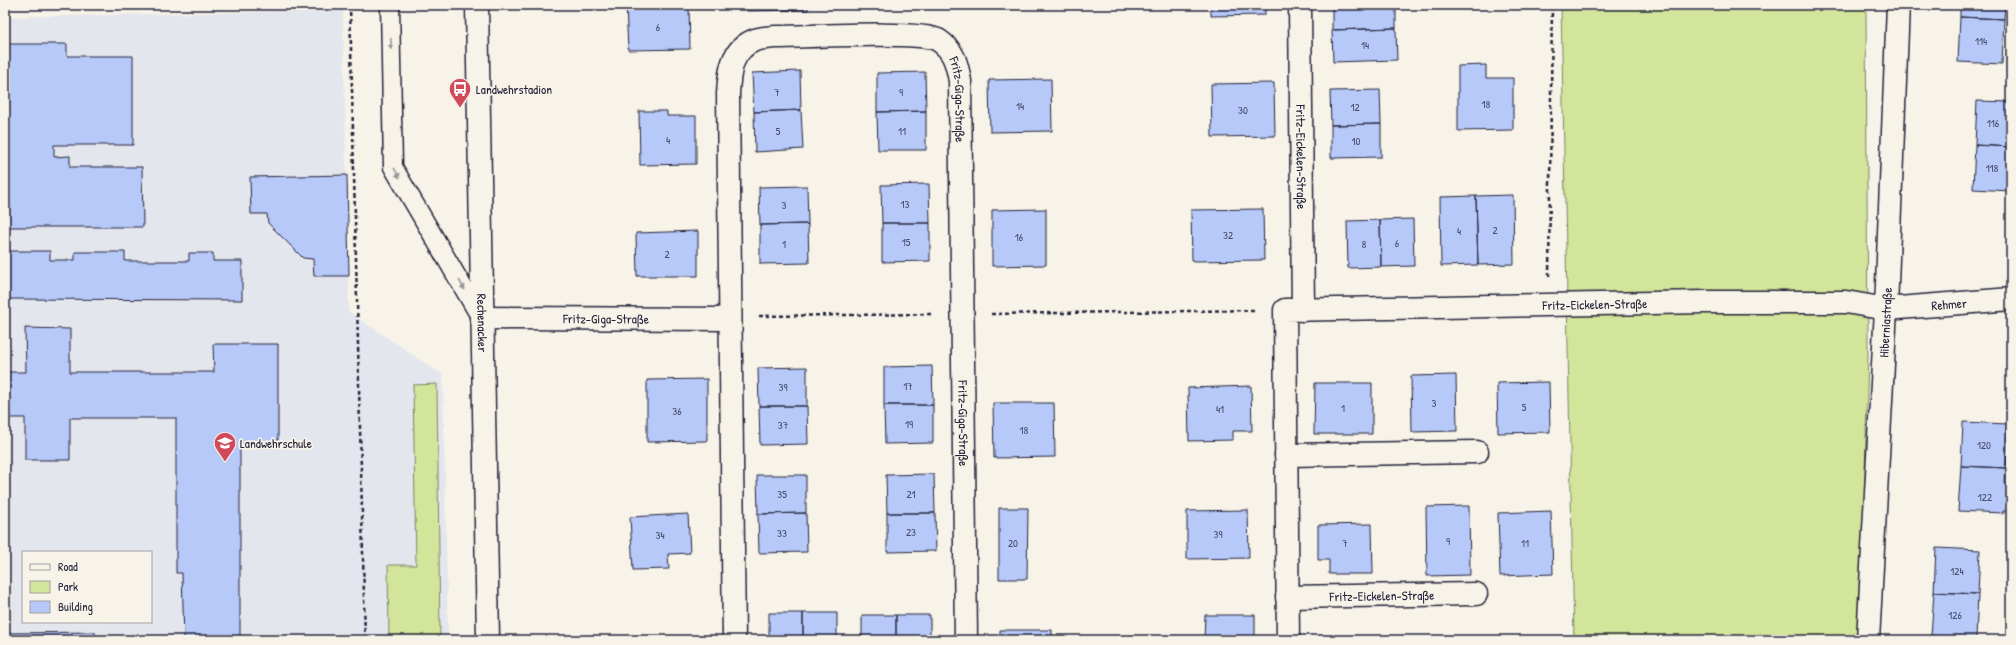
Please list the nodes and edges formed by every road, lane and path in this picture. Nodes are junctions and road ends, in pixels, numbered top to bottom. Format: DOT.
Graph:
graph roads {
  1 [pos="350,5"];
  2 [pos="390,5"];
  3 [pos="477,5"];
  4 [pos="1300,5"];
  5 [pos="1552,5"];
  6 [pos="1898,5"];
  7 [pos="2011,299"];
  8 [pos="1549,305"];
  9 [pos="1886,309"];
  10 [pos="1294,310"];
  11 [pos="962,314"];
  12 [pos="481,318"];
  13 [pos="730,319"];
  14 [pos="1477,452"];
  15 [pos="1286,455"];
  16 [pos="1476,594"];
  17 [pos="1287,597"];
  18 [pos="365,640"];
  19 [pos="488,640"];
  20 [pos="734,640"];
  21 [pos="966,640"];
  22 [pos="1288,640"];
  23 [pos="1868,640"];
  1 -- 18 [label="path"];
  2 -- 12 [label="lane, one-way"];
  3 -- 12 [label="street, Rechenacker"];
  4 -- 10 [label="street, Fritz-Eickelen-Straße"];
  5 -- 8 [label="path"];
  6 -- 9 [label="street, Hiberniastraße"];
  7 -- 9 [label="street, Rehmer"];
  8 -- 9 [label="street, Fritz-Eickelen-Straße"];
  8 -- 10 [label="street, Fritz-Eickelen-Straße"];
  9 -- 23 [label="street, Hiberniastraße"];
  10 -- 11 [label="path"];
  10 -- 15 [label="street, Fritz-Eickelen-Straße"];
  11 -- 13 [label="path"];
  11 -- 13 [label="street, Fritz-Giga-Straße"];
  11 -- 21 [label="street, Fritz-Giga-Straße"];
  12 -- 13 [label="street, Fritz-Giga-Straße"];
  12 -- 19 [label="street, Rechenacker"];
  13 -- 20 [label="street, Fritz-Giga-Straße"];
  14 -- 15 [label="street"];
  15 -- 17 [label="street, Fritz-Eickelen-Straße"];
  16 -- 17 [label="street, Fritz-Eickelen-Straße"];
  17 -- 22 [label="street, Fritz-Eickelen-Straße"];
}
